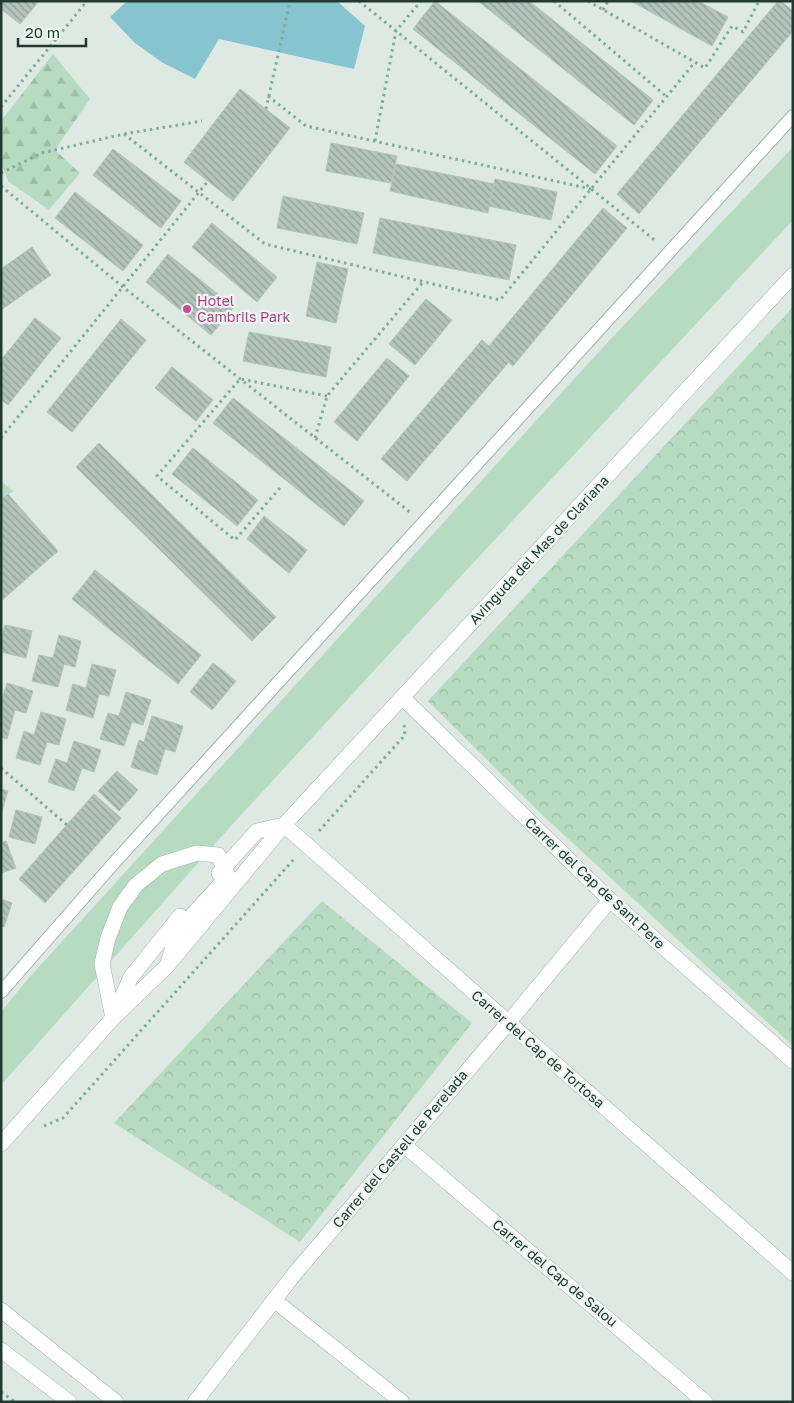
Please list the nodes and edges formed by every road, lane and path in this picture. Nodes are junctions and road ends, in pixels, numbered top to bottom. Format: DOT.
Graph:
graph roads {
  1 [pos="87,1"];
  2 [pos="290,1"];
  3 [pos="359,1"];
  4 [pos="421,1"];
  5 [pos="554,1"];
  6 [pos="588,1"];
  7 [pos="608,1"];
  8 [pos="759,1"];
  9 [pos="603,10"];
  10 [pos="396,32"];
  11 [pos="695,62"];
  12 [pos="268,96"];
  13 [pos="667,97"];
  14 [pos="1,107"];
  15 [pos="266,109"];
  16 [pos="793,116"];
  17 [pos="202,121"];
  18 [pos="124,134"];
  19 [pos="375,141"];
  20 [pos="1,173"];
  21 [pos="208,181"];
  22 [pos="1,186"];
  23 [pos="592,190"];
  24 [pos="199,192"];
  25 [pos="669,252"];
  26 [pos="793,275"];
  27 [pos="423,282"];
  28 [pos="123,286"];
  29 [pos="240,379"];
  30 [pos="327,396"];
  31 [pos="1,438"];
  32 [pos="315,438"];
  33 [pos="280,488"];
  34 [pos="424,522"];
  35 [pos="403,698"];
  36 [pos="1,768"];
  37 [pos="284,825"];
  38 [pos="67,826"];
  39 [pos="307,845"];
  40 [pos="223,866"];
  41 [pos="610,900"];
  42 [pos="167,966"];
  43 [pos="1,992"];
  44 [pos="113,1018"];
  45 [pos="508,1023"];
  46 [pos="793,1061"];
  47 [pos="38,1128"];
  48 [pos="2,1144"];
  49 [pos="404,1145"];
  50 [pos="793,1273"];
  51 [pos="274,1300"];
  52 [pos="1,1310"];
  53 [pos="1,1350"];
  54 [pos="1,1392"];
  55 [pos="15,1402"];
  56 [pos="69,1402"];
  57 [pos="116,1402"];
  58 [pos="195,1402"];
  59 [pos="402,1402"];
  60 [pos="705,1402"];
  1 -- 14 [label="path"];
  2 -- 12 [label="path"];
  3 -- 10 [label="path"];
  4 -- 10 [label="path"];
  5 -- 13 [label="path"];
  6 -- 9 [label="path"];
  7 -- 9 [label="path"];
  8 -- 11 [label="path"];
  9 -- 11 [label="path"];
  10 -- 19 [label="path"];
  10 -- 23 [label="path"];
  11 -- 13 [label="path"];
  12 -- 15 [label="path"];
  12 -- 19 [label="path"];
  13 -- 23 [label="path"];
  16 -- 25 [label="lane"];
  17 -- 18 [label="path"];
  18 -- 20 [label="path"];
  18 -- 24 [label="path"];
  19 -- 23 [label="path"];
  21 -- 24 [label="path"];
  22 -- 28 [label="path"];
  23 -- 25 [label="path"];
  23 -- 27 [label="path"];
  24 -- 27 [label="path"];
  24 -- 28 [label="path"];
  25 -- 34 [label="lane"];
  26 -- 35 [label="street, Avinguda del Mas de Clariana"];
  27 -- 30 [label="path"];
  28 -- 29 [label="path"];
  28 -- 31 [label="path"];
  29 -- 30 [label="path"];
  29 -- 32 [label="path"];
  29 -- 33 [label="path"];
  30 -- 32 [label="path"];
  32 -- 34 [label="path"];
  34 -- 43 [label="lane"];
  35 -- 37 [label="street, Avinguda del Mas de Clariana"];
  35 -- 39 [label="path"];
  35 -- 41 [label="street, Carrer del Cap de Sant Pere"];
  36 -- 38 [label="path"];
  37 -- 39 [label="street, Carrer del Cap de Tortosa"];
  37 -- 40 [label="street, Avinguda del Mas de Clariana"];
  37 -- 42 [label="street, Avinguda del Mas de Clariana"];
  39 -- 45 [label="street, Carrer del Cap de Tortosa"];
  39 -- 47 [label="path"];
  40 -- 42 [label="street, Avinguda del Mas de Clariana"];
  40 -- 44 [label="street, Avinguda del Mas de Clariana"];
  40 -- 44 [label="street"];
  41 -- 45 [label="street, Carrer del Castell de Perelada"];
  41 -- 46 [label="street, Carrer del Cap de Sant Pere"];
  42 -- 44 [label="street, Avinguda del Mas de Clariana"];
  44 -- 48 [label="street, Avinguda del Mas de Clariana"];
  45 -- 49 [label="street, Carrer del Castell de Perelada"];
  45 -- 50 [label="street, Carrer del Cap de Tortosa"];
  49 -- 51 [label="street, Carrer del Castell de Perelada"];
  49 -- 60 [label="street, Carrer del Cap de Salou"];
  51 -- 58 [label="street, Carrer del Castell de Perelada"];
  51 -- 59 [label="street"];
  52 -- 57 [label="street"];
  53 -- 56 [label="street"];
  54 -- 55 [label="path"];
}
